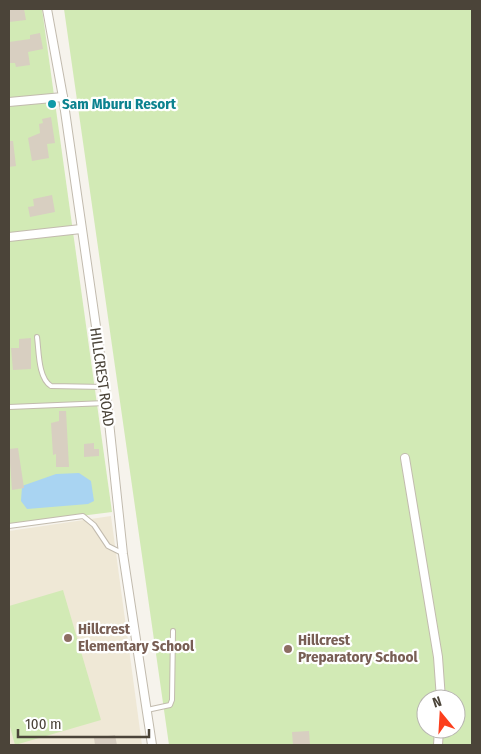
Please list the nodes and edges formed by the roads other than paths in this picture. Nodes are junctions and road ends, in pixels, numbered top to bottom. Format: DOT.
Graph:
graph roads {
  1 [pos="47,9"];
  2 [pos="63,97"];
  3 [pos="9,102"];
  4 [pos="81,228"];
  5 [pos="9,236"];
  6 [pos="38,337"];
  7 [pos="104,387"];
  8 [pos="107,403"];
  9 [pos="9,407"];
  10 [pos="405,458"];
  11 [pos="9,526"];
  12 [pos="123,554"];
  13 [pos="173,631"];
  14 [pos="440,689"];
  15 [pos="147,710"];
  16 [pos="152,745"];
  1 -- 2 [label="street, HILLCREST ROAD"];
  2 -- 3 [label="street"];
  2 -- 4 [label="street, HILLCREST ROAD"];
  4 -- 5 [label="street"];
  4 -- 7 [label="street, HILLCREST ROAD"];
  6 -- 7 [label="lane"];
  7 -- 8 [label="street, HILLCREST ROAD"];
  8 -- 9 [label="lane"];
  8 -- 12 [label="street, HILLCREST ROAD"];
  10 -- 14 [label="street"];
  11 -- 12 [label="lane"];
  12 -- 15 [label="street, HILLCREST ROAD"];
  13 -- 15 [label="lane"];
  15 -- 16 [label="street, HILLCREST ROAD"];
}
